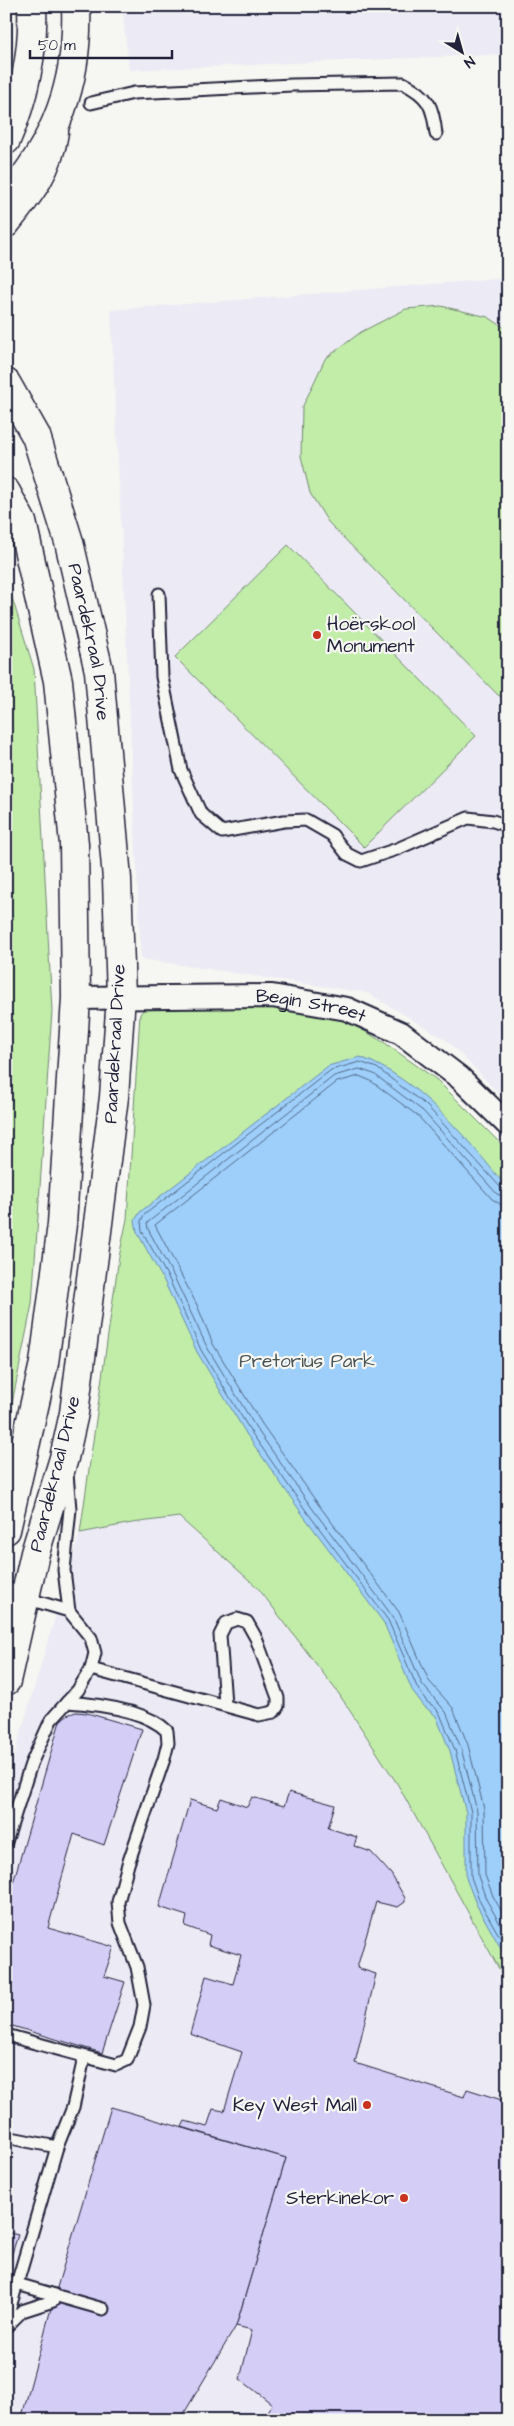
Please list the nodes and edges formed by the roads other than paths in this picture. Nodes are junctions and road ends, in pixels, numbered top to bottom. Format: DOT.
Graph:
graph roads {
  1 [pos="32,6"];
  2 [pos="76,6"];
  3 [pos="91,103"];
  4 [pos="54,132"];
  5 [pos="436,134"];
  6 [pos="6,140"];
  7 [pos="6,200"];
  8 [pos="6,224"];
  9 [pos="6,383"];
  10 [pos="6,492"];
  11 [pos="159,594"];
  12 [pos="508,826"];
  13 [pos="121,996"];
  14 [pos="76,998"];
  15 [pos="508,1125"];
  16 [pos="64,1458"];
  17 [pos="6,1530"];
  18 [pos="15,1596"];
  19 [pos="69,1611"];
  20 [pos="91,1668"];
  21 [pos="6,1681"];
  22 [pos="66,1702"];
  23 [pos="225,1704"];
  24 [pos="6,1842"];
  25 [pos="6,2035"];
  26 [pos="84,2058"];
  27 [pos="6,2137"];
  28 [pos="58,2147"];
  29 [pos="17,2284"];
  30 [pos="56,2298"];
  31 [pos="10,2299"];
  32 [pos="103,2309"];
  33 [pos="6,2321"];
  34 [pos="6,2327"];
  1 -- 6 [label="main road"];
  2 -- 4 [label="main road"];
  3 -- 5 [label="lane"];
  4 -- 7 [label="main road"];
  4 -- 8 [label="main road"];
  9 -- 13 [label="main road, Paardekraal Drive"];
  10 -- 14 [label="main road, Paardekraal Drive"];
  11 -- 12 [label="lane"];
  13 -- 14 [label="street, Begin Street"];
  13 -- 15 [label="street, Begin Street"];
  13 -- 16 [label="main road, Paardekraal Drive"];
  14 -- 17 [label="main road, Paardekraal Drive"];
  16 -- 18 [label="main road, Paardekraal Drive"];
  16 -- 19 [label="lane"];
  18 -- 19 [label="lane"];
  18 -- 21 [label="main road, Paardekraal Drive"];
  19 -- 20 [label="lane"];
  20 -- 22 [label="lane"];
  20 -- 23 [label="lane"];
  22 -- 24 [label="lane"];
  22 -- 26 [label="lane"];
  23 -- 23 [label="lane"];
  25 -- 26 [label="lane"];
  26 -- 28 [label="lane"];
  27 -- 28 [label="lane"];
  28 -- 29 [label="lane"];
  29 -- 30 [label="lane"];
  29 -- 31 [label="lane"];
  30 -- 32 [label="lane"];
  30 -- 34 [label="lane"];
  31 -- 33 [label="lane"];
}
